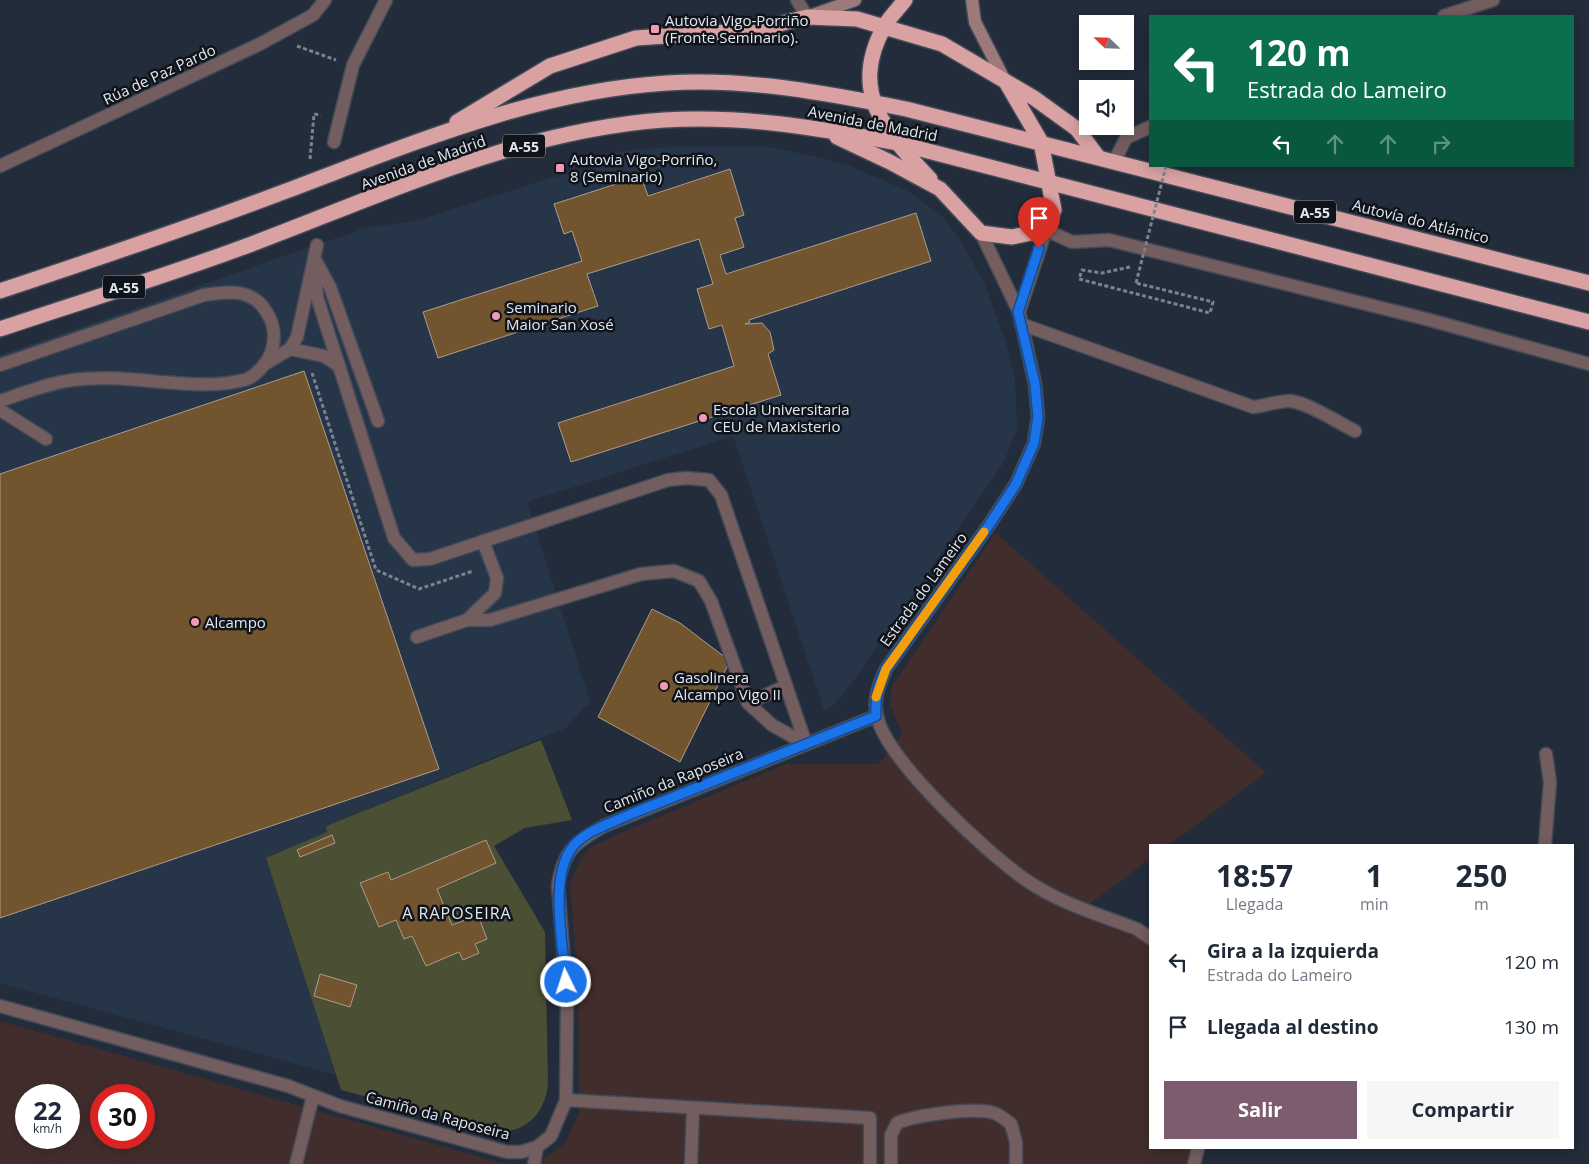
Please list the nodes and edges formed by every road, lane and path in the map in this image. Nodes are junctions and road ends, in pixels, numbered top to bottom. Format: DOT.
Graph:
graph roads {
  1 [pos="325,0"];
  2 [pos="386,0"];
  3 [pos="797,0"];
  4 [pos="855,0"];
  5 [pos="905,0"];
  6 [pos="972,0"];
  7 [pos="1493,0"];
  8 [pos="1447,15"];
  9 [pos="808,16"];
  10 [pos="884,27"];
  11 [pos="282,32"];
  12 [pos="353,65"];
  13 [pos="1005,81"];
  14 [pos="872,102"];
  15 [pos="815,127"];
  16 [pos="1149,127"];
  17 [pos="437,134"];
  18 [pos="334,142"];
  19 [pos="1041,142"];
  20 [pos="896,143"];
  21 [pos="1098,157"];
  22 [pos="1114,162"];
  23 [pos="0,166"];
  24 [pos="1166,167"];
  25 [pos="1049,182"];
  26 [pos="940,190"];
  27 [pos="1046,230"];
  28 [pos="981,233"];
  29 [pos="317,245"];
  30 [pos="315,259"];
  31 [pos="1133,266"];
  32 [pos="1589,283"];
  33 [pos="0,291"];
  34 [pos="1020,318"];
  35 [pos="1589,322"];
  36 [pos="0,329"];
  37 [pos="290,349"];
  38 [pos="264,364"];
  39 [pos="1589,364"];
  40 [pos="0,366"];
  41 [pos="339,366"];
  42 [pos="0,400"];
  43 [pos="0,410"];
  44 [pos="378,421"];
  45 [pos="1355,431"];
  46 [pos="46,439"];
  47 [pos="483,541"];
  48 [pos="467,620"];
  49 [pos="417,637"];
  50 [pos="786,686"];
  51 [pos="748,703"];
  52 [pos="876,716"];
  53 [pos="806,744"];
  54 [pos="1546,754"];
  55 [pos="1545,844"];
  56 [pos="1149,937"];
  57 [pos="0,1006"];
  58 [pos="313,1096"];
  59 [pos="566,1100"];
  60 [pos="693,1109"];
  61 [pos="537,1147"];
  62 [pos="1198,1149"];
  63 [pos="296,1164"];
  64 [pos="534,1164"];
  65 [pos="691,1164"];
  66 [pos="870,1164"];
  67 [pos="891,1164"];
  68 [pos="1016,1164"];
  69 [pos="1194,1164"];
  1 -- 11 [label="street, Rúa de Paz Pardo"];
  2 -- 12 [label="street"];
  3 -- 9 [label="street"];
  4 -- 9 [label="main road"];
  5 -- 10 [label="highway"];
  6 -- 13 [label="main road"];
  7 -- 8 [label="street"];
  9 -- 10 [label="highway"];
  9 -- 17 [label="highway"];
  10 -- 13 [label="highway"];
  10 -- 14 [label="highway"];
  11 -- 12 [label="path"];
  11 -- 23 [label="street, Rúa de Paz Pardo"];
  12 -- 18 [label="street"];
  13 -- 19 [label="highway"];
  13 -- 21 [label="highway"];
  14 -- 17 [label="highway, Avenida de Madrid / A-55"];
  14 -- 19 [label="highway, Avenida de Madrid / A-55"];
  14 -- 20 [label="highway"];
  15 -- 20 [label="highway, Avenida de Madrid / A-55"];
  15 -- 26 [label="highway"];
  15 -- 36 [label="highway, Avenida de Madrid / A-55"];
  16 -- 22 [label="street"];
  17 -- 33 [label="highway, Avenida de Madrid / A-55"];
  19 -- 21 [label="highway, Autovía do Atlántico / A-55"];
  19 -- 25 [label="highway"];
  20 -- 25 [label="highway, Avenida de Madrid / A-55"];
  20 -- 26 [label="highway"];
  21 -- 22 [label="highway, Autovía do Atlántico / A-55"];
  22 -- 32 [label="highway, Autovía do Atlántico / A-55"];
  24 -- 31 [label="path, bridge"];
  25 -- 27 [label="highway"];
  25 -- 35 [label="highway, A-55"];
  26 -- 28 [label="highway"];
  27 -- 28 [label="highway"];
  27 -- 34 [label="street"];
  27 -- 39 [label="street"];
  28 -- 34 [label="street, Estrada do Lameiro"];
  29 -- 30 [label="street"];
  30 -- 37 [label="street"];
  30 -- 41 [label="street"];
  30 -- 44 [label="street"];
  34 -- 45 [label="street"];
  34 -- 52 [label="street, Estrada do Lameiro"];
  37 -- 38 [label="street"];
  37 -- 41 [label="street"];
  38 -- 40 [label="street"];
  38 -- 42 [label="street"];
  41 -- 47 [label="street"];
  43 -- 46 [label="street"];
  47 -- 48 [label="street"];
  47 -- 50 [label="street"];
  48 -- 49 [label="street"];
  48 -- 51 [label="street"];
  50 -- 51 [label="street"];
  50 -- 53 [label="street"];
  51 -- 53 [label="street"];
  52 -- 53 [label="street, Camiño da Raposeira"];
  52 -- 56 [label="street, Estrada do Lameiro"];
  53 -- 59 [label="street, Camiño da Raposeira"];
  54 -- 55 [label="street"];
  57 -- 58 [label="street, Camiño da Raposeira"];
  58 -- 61 [label="street, Camiño da Raposeira"];
  58 -- 63 [label="street"];
  59 -- 60 [label="street"];
  59 -- 61 [label="street, Camiño da Raposeira"];
  60 -- 65 [label="street"];
  60 -- 66 [label="street"];
  61 -- 64 [label="street"];
  62 -- 69 [label="street"];
  67 -- 68 [label="street"];
}
